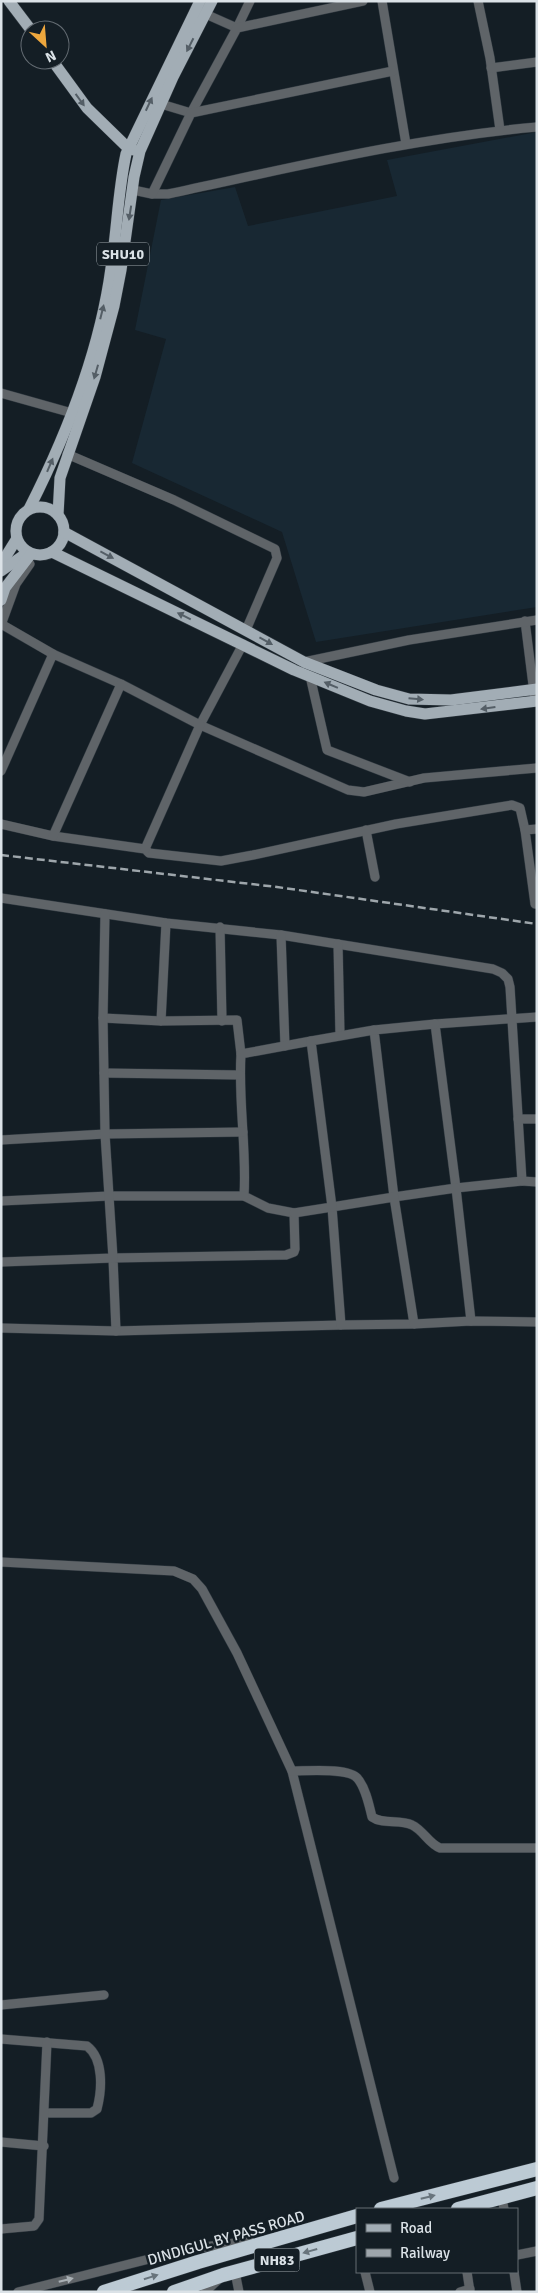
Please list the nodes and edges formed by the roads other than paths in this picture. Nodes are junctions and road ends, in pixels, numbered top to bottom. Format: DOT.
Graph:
graph roads {
  1 [pos="9,1"];
  2 [pos="212,1"];
  3 [pos="250,1"];
  4 [pos="363,1"];
  5 [pos="382,1"];
  6 [pos="478,1"];
  7 [pos="200,8"];
  8 [pos="23,20"];
  9 [pos="237,28"];
  10 [pos="537,62"];
  11 [pos="491,68"];
  12 [pos="59,70"];
  13 [pos="394,72"];
  14 [pos="161,104"];
  15 [pos="191,112"];
  16 [pos="537,127"];
  17 [pos="500,130"];
  18 [pos="406,144"];
  19 [pos="128,148"];
  20 [pos="140,152"];
  21 [pos="133,190"];
  22 [pos="152,194"];
  23 [pos="1,393"];
  24 [pos="72,414"];
  25 [pos="67,454"];
  26 [pos="29,509"];
  27 [pos="58,515"];
  28 [pos="64,532"];
  29 [pos="16,538"];
  30 [pos="1,552"];
  31 [pos="52,552"];
  32 [pos="31,554"];
  33 [pos="1,564"];
  34 [pos="1,571"];
  35 [pos="1,600"];
  36 [pos="537,620"];
  37 [pos="525,621"];
  38 [pos="1,624"];
  39 [pos="246,630"];
  40 [pos="243,644"];
  41 [pos="53,654"];
  42 [pos="304,662"];
  43 [pos="310,676"];
  44 [pos="121,684"];
  45 [pos="535,695"];
  46 [pos="200,725"];
  47 [pos="537,768"];
  48 [pos="1,771"];
  49 [pos="410,782"];
  50 [pos="1,824"];
  51 [pos="537,829"];
  52 [pos="366,830"];
  53 [pos="525,830"];
  54 [pos="53,836"];
  55 [pos="145,849"];
  56 [pos="375,877"];
  57 [pos="1,898"];
  58 [pos="535,904"];
  59 [pos="105,914"];
  60 [pos="166,923"];
  61 [pos="220,927"];
  62 [pos="281,935"];
  63 [pos="338,944"];
  64 [pos="537,1017"];
  65 [pos="103,1018"];
  66 [pos="512,1018"];
  67 [pos="161,1020"];
  68 [pos="222,1021"];
  69 [pos="435,1024"];
  70 [pos="374,1030"];
  71 [pos="340,1036"];
  72 [pos="311,1041"];
  73 [pos="285,1046"];
  74 [pos="241,1054"];
  75 [pos="104,1072"];
  76 [pos="240,1075"];
  77 [pos="518,1119"];
  78 [pos="537,1119"];
  79 [pos="244,1132"];
  80 [pos="105,1134"];
  81 [pos="1,1140"];
  82 [pos="522,1182"];
  83 [pos="537,1182"];
  84 [pos="456,1188"];
  85 [pos="109,1196"];
  86 [pos="244,1196"];
  87 [pos="394,1197"];
  88 [pos="1,1200"];
  89 [pos="332,1207"];
  90 [pos="294,1213"];
  91 [pos="113,1258"];
  92 [pos="1,1262"];
  93 [pos="472,1321"];
  94 [pos="537,1322"];
  95 [pos="414,1324"];
  96 [pos="342,1325"];
  97 [pos="1,1328"];
  98 [pos="116,1331"];
  99 [pos="1,1562"];
  100 [pos="292,1771"];
  101 [pos="537,1848"];
  102 [pos="104,1995"];
  103 [pos="1,2005"];
  104 [pos="1,2039"];
  105 [pos="47,2042"];
  106 [pos="45,2113"];
  107 [pos="1,2142"];
  108 [pos="44,2146"];
  109 [pos="537,2169"];
  110 [pos="394,2178"];
  111 [pos="537,2188"];
  112 [pos="503,2203"];
  113 [pos="384,2208"];
  114 [pos="466,2208"];
  115 [pos="356,2216"];
  116 [pos="1,2229"];
  117 [pos="300,2233"];
  118 [pos="356,2239"];
  119 [pos="537,2252"];
  120 [pos="518,2255"];
  121 [pos="229,2273"];
  122 [pos="365,2273"];
  123 [pos="467,2273"];
  124 [pos="514,2273"];
  125 [pos="470,2290"];
  126 [pos="18,2292"];
  127 [pos="104,2292"];
  128 [pos="174,2292"];
  129 [pos="206,2292"];
  130 [pos="239,2292"];
  131 [pos="370,2292"];
  132 [pos="460,2292"];
  133 [pos="517,2292"];
  1 -- 8 [label="main road"];
  2 -- 7 [label="main road, SHU10"];
  3 -- 9 [label="street"];
  4 -- 9 [label="street"];
  5 -- 13 [label="street"];
  6 -- 11 [label="street"];
  7 -- 9 [label="street"];
  7 -- 14 [label="main road, SHU10, one-way"];
  19 -- 7 [label="main road, SHU10, one-way"];
  9 -- 15 [label="street"];
  10 -- 11 [label="street"];
  11 -- 17 [label="street"];
  12 -- 19 [label="main road, one-way"];
  13 -- 15 [label="street"];
  13 -- 18 [label="street"];
  14 -- 15 [label="street"];
  14 -- 20 [label="main road, SHU10"];
  15 -- 22 [label="street"];
  16 -- 17 [label="street"];
  17 -- 18 [label="street"];
  18 -- 22 [label="street"];
  19 -- 20 [label="main road"];
  24 -- 19 [label="main road, SHU10, one-way"];
  20 -- 21 [label="main road, SHU10"];
  21 -- 22 [label="street"];
  21 -- 25 [label="main road, SHU10, one-way"];
  23 -- 24 [label="street"];
  26 -- 24 [label="main road, SHU10, one-way"];
  25 -- 27 [label="main road, SHU10"];
  25 -- 39 [label="street"];
  26 -- 27 [label="main road"];
  26 -- 29 [label="main road, SHU10"];
  27 -- 28 [label="main road, SHU10"];
  28 -- 31 [label="main road"];
  28 -- 39 [label="main road, one-way"];
  29 -- 30 [label="main road"];
  29 -- 32 [label="main road"];
  29 -- 33 [label="main road, SHU10"];
  31 -- 32 [label="main road"];
  40 -- 31 [label="main road, one-way"];
  32 -- 34 [label="main road"];
  32 -- 35 [label="main road"];
  32 -- 38 [label="street"];
  36 -- 37 [label="street"];
  37 -- 42 [label="street"];
  37 -- 45 [label="street"];
  38 -- 41 [label="street"];
  39 -- 42 [label="main road, one-way"];
  40 -- 43 [label="main road"];
  40 -- 46 [label="street"];
  41 -- 44 [label="street"];
  41 -- 48 [label="street"];
  42 -- 45 [label="main road, one-way"];
  45 -- 43 [label="main road, one-way"];
  43 -- 49 [label="street"];
  44 -- 46 [label="street"];
  44 -- 54 [label="street"];
  46 -- 49 [label="street"];
  46 -- 55 [label="street"];
  47 -- 49 [label="street"];
  50 -- 54 [label="street"];
  51 -- 53 [label="street"];
  52 -- 53 [label="street"];
  52 -- 55 [label="street"];
  52 -- 56 [label="street"];
  53 -- 58 [label="street"];
  54 -- 55 [label="street"];
  57 -- 59 [label="street"];
  59 -- 60 [label="street"];
  59 -- 65 [label="street"];
  60 -- 61 [label="street"];
  60 -- 67 [label="street"];
  61 -- 62 [label="street"];
  61 -- 68 [label="street"];
  62 -- 63 [label="street"];
  62 -- 73 [label="street"];
  63 -- 66 [label="street"];
  63 -- 71 [label="street"];
  64 -- 66 [label="street"];
  65 -- 67 [label="street"];
  65 -- 75 [label="street"];
  66 -- 69 [label="street"];
  66 -- 77 [label="street"];
  67 -- 68 [label="street"];
  68 -- 74 [label="street"];
  69 -- 70 [label="street"];
  69 -- 84 [label="street"];
  70 -- 71 [label="street"];
  70 -- 87 [label="street"];
  71 -- 72 [label="street"];
  72 -- 73 [label="street"];
  72 -- 89 [label="street"];
  73 -- 74 [label="street"];
  74 -- 76 [label="street"];
  75 -- 76 [label="street"];
  75 -- 80 [label="street"];
  76 -- 79 [label="street"];
  77 -- 78 [label="street"];
  77 -- 82 [label="street"];
  79 -- 80 [label="street"];
  79 -- 86 [label="street"];
  80 -- 81 [label="street"];
  80 -- 85 [label="street"];
  82 -- 83 [label="street"];
  82 -- 84 [label="street"];
  84 -- 87 [label="street"];
  84 -- 93 [label="street"];
  85 -- 86 [label="street"];
  85 -- 88 [label="street"];
  85 -- 91 [label="street"];
  86 -- 90 [label="street"];
  87 -- 89 [label="street"];
  87 -- 95 [label="street"];
  89 -- 90 [label="street"];
  89 -- 96 [label="street"];
  90 -- 91 [label="street"];
  91 -- 92 [label="street"];
  91 -- 98 [label="street"];
  93 -- 94 [label="street"];
  93 -- 95 [label="street"];
  95 -- 96 [label="street"];
  96 -- 98 [label="street"];
  97 -- 98 [label="street"];
  99 -- 100 [label="street"];
  100 -- 101 [label="street"];
  100 -- 110 [label="street"];
  102 -- 103 [label="street"];
  104 -- 105 [label="street"];
  105 -- 106 [label="street"];
  105 -- 106 [label="street"];
  106 -- 108 [label="street"];
  107 -- 108 [label="street"];
  108 -- 116 [label="street"];
  113 -- 109 [label="highway, one-way"];
  111 -- 112 [label="highway"];
  112 -- 114 [label="highway"];
  115 -- 117 [label="highway, DINDIGUL BY PASS ROAD / NH83"];
  126 -- 117 [label="street, one-way"];
  127 -- 117 [label="highway, DINDIGUL BY PASS ROAD / NH83, one-way"];
  118 -- 121 [label="highway, NH83, one-way"];
  119 -- 120 [label="street"];
  121 -- 128 [label="highway, NH83"];
  121 -- 129 [label="street"];
  121 -- 130 [label="street"];
  122 -- 131 [label="street"];
  123 -- 125 [label="street"];
  124 -- 133 [label="street"];
  125 -- 132 [label="street"];
}
